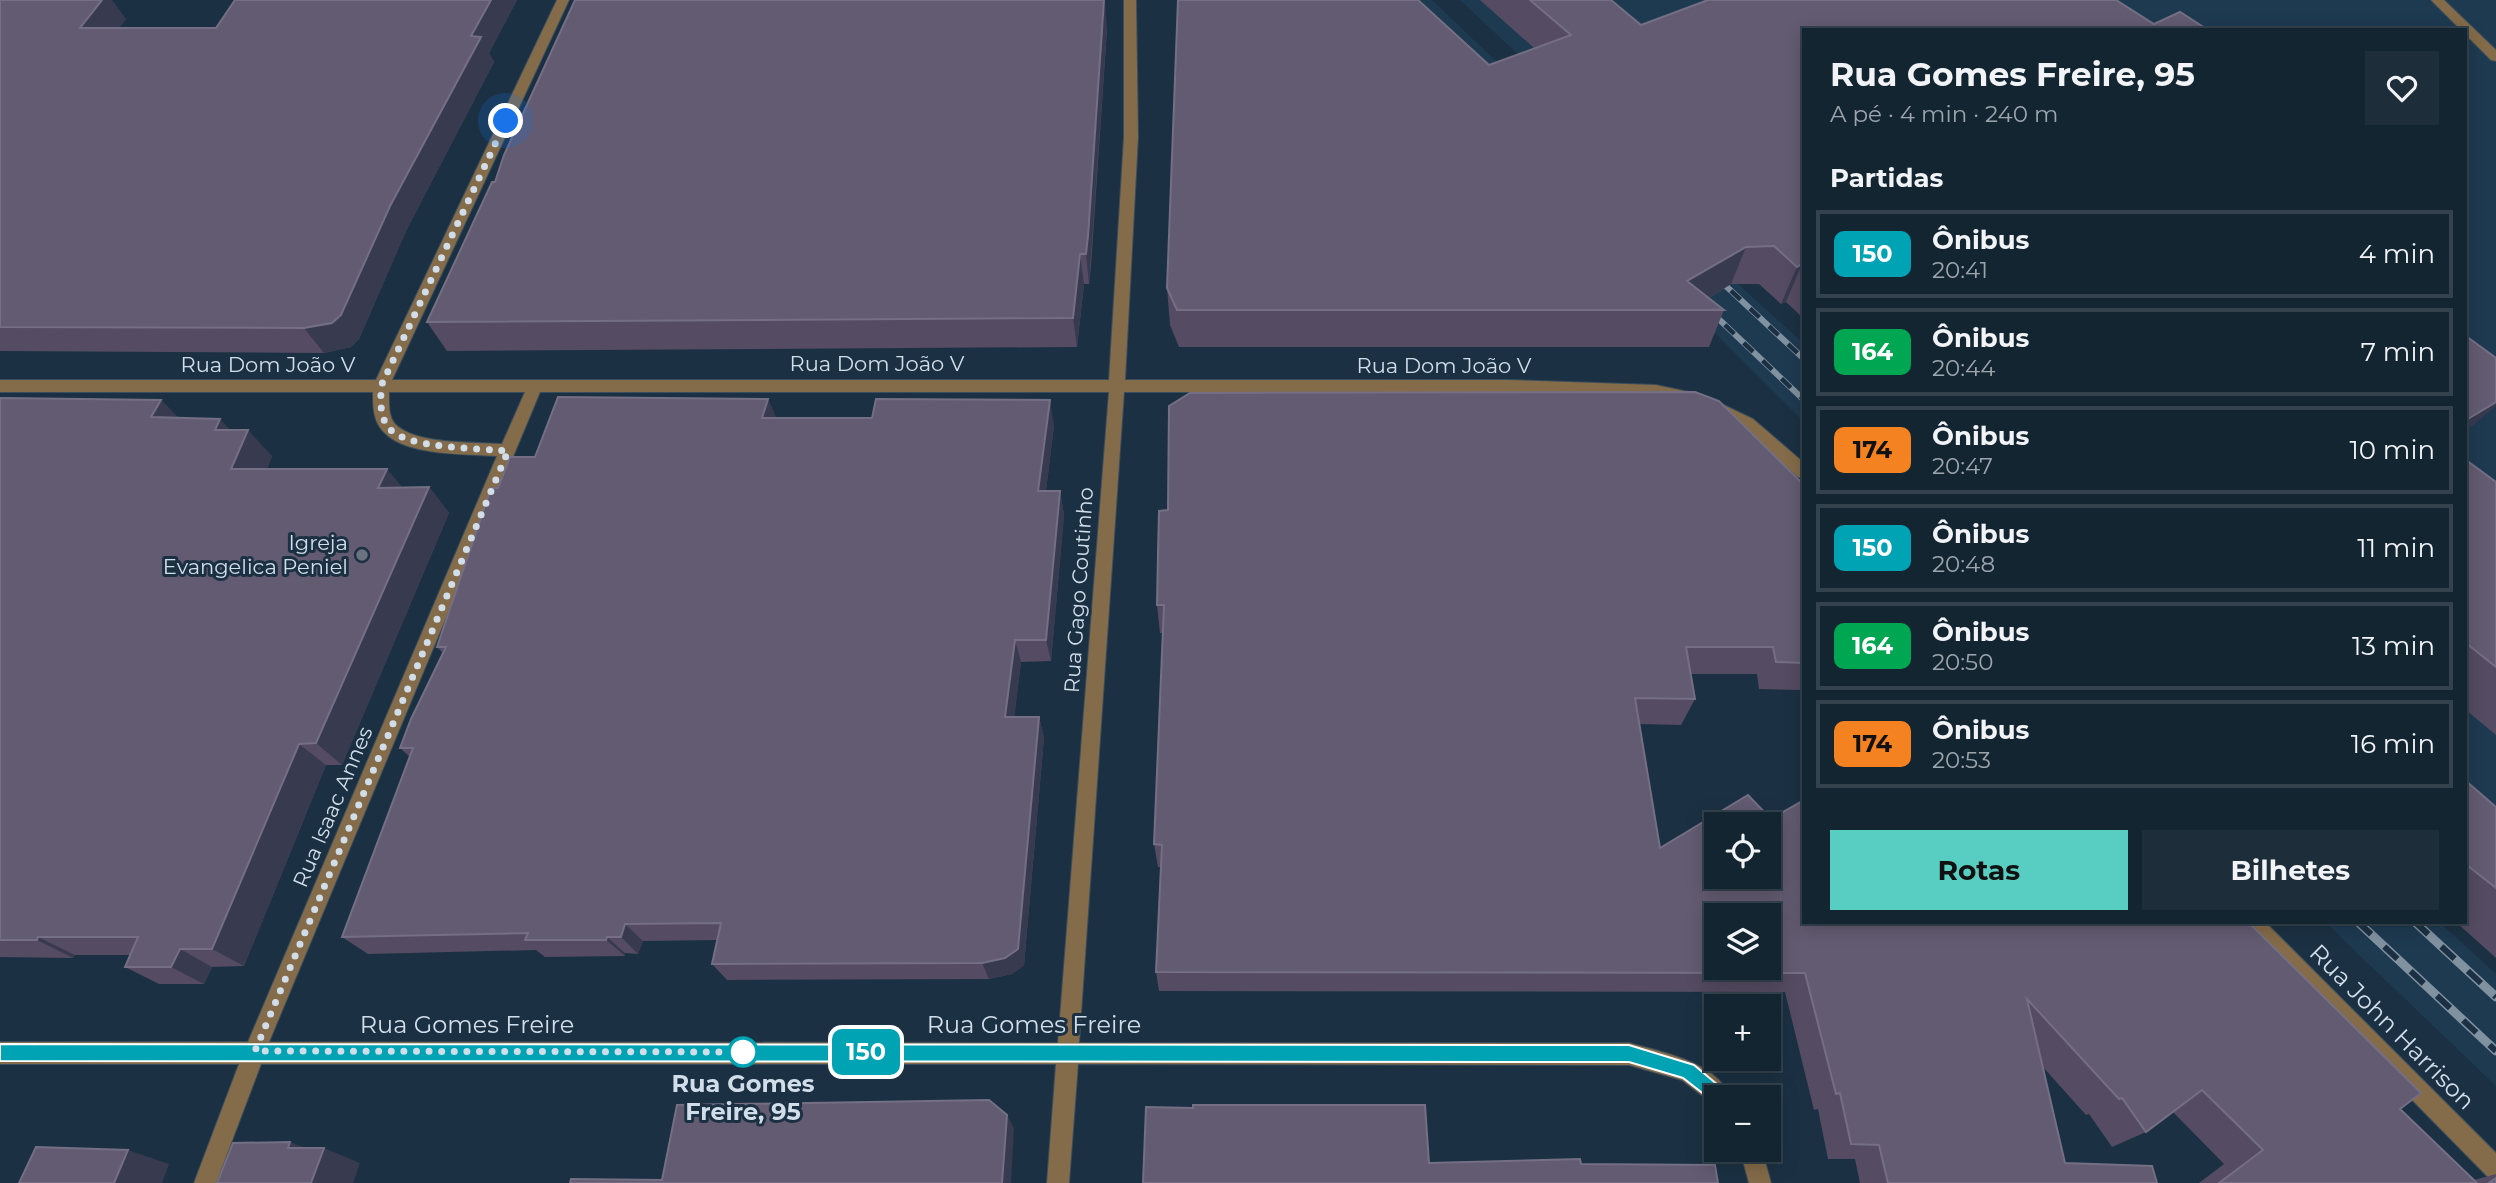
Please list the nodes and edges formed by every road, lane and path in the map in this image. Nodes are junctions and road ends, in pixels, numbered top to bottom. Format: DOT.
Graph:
graph roads {
  1 [pos="563,0"];
  2 [pos="1130,0"];
  3 [pos="2437,0"];
  4 [pos="2466,28"];
  5 [pos="2467,29"];
  6 [pos="2496,57"];
  7 [pos="1117,384"];
  8 [pos="0,386"];
  9 [pos="381,386"];
  10 [pos="536,386"];
  11 [pos="508,451"];
  12 [pos="1802,470"];
  13 [pos="2253,924"];
  14 [pos="255,1051"];
  15 [pos="1067,1051"];
  16 [pos="0,1053"];
  17 [pos="1705,1085"];
  18 [pos="1754,1162"];
  19 [pos="2496,1169"];
  20 [pos="205,1183"];
  21 [pos="1058,1183"];
  22 [pos="1760,1183"];
  1 -- 9 [label="street"];
  2 -- 7 [label="street, Rua Gago Coutinho"];
  3 -- 4 [label="street"];
  5 -- 6 [label="street"];
  7 -- 10 [label="street, Rua Dom João V"];
  7 -- 12 [label="street, Rua Dom João V"];
  7 -- 15 [label="street, Rua Gago Coutinho"];
  8 -- 9 [label="street, Rua Dom João V"];
  9 -- 10 [label="street, Rua Dom João V"];
  9 -- 11 [label="street"];
  10 -- 11 [label="street, Rua Isaac Annes"];
  11 -- 14 [label="street, Rua Isaac Annes"];
  13 -- 19 [label="street, Rua John Harrison"];
  14 -- 15 [label="street, Rua Gomes Freire"];
  14 -- 16 [label="street, Rua Gomes Freire"];
  14 -- 20 [label="street, Rua Isaac Annes"];
  15 -- 17 [label="street, Rua Gomes Freire"];
  15 -- 21 [label="street, Rua Gago Coutinho"];
  18 -- 22 [label="street"];
}
